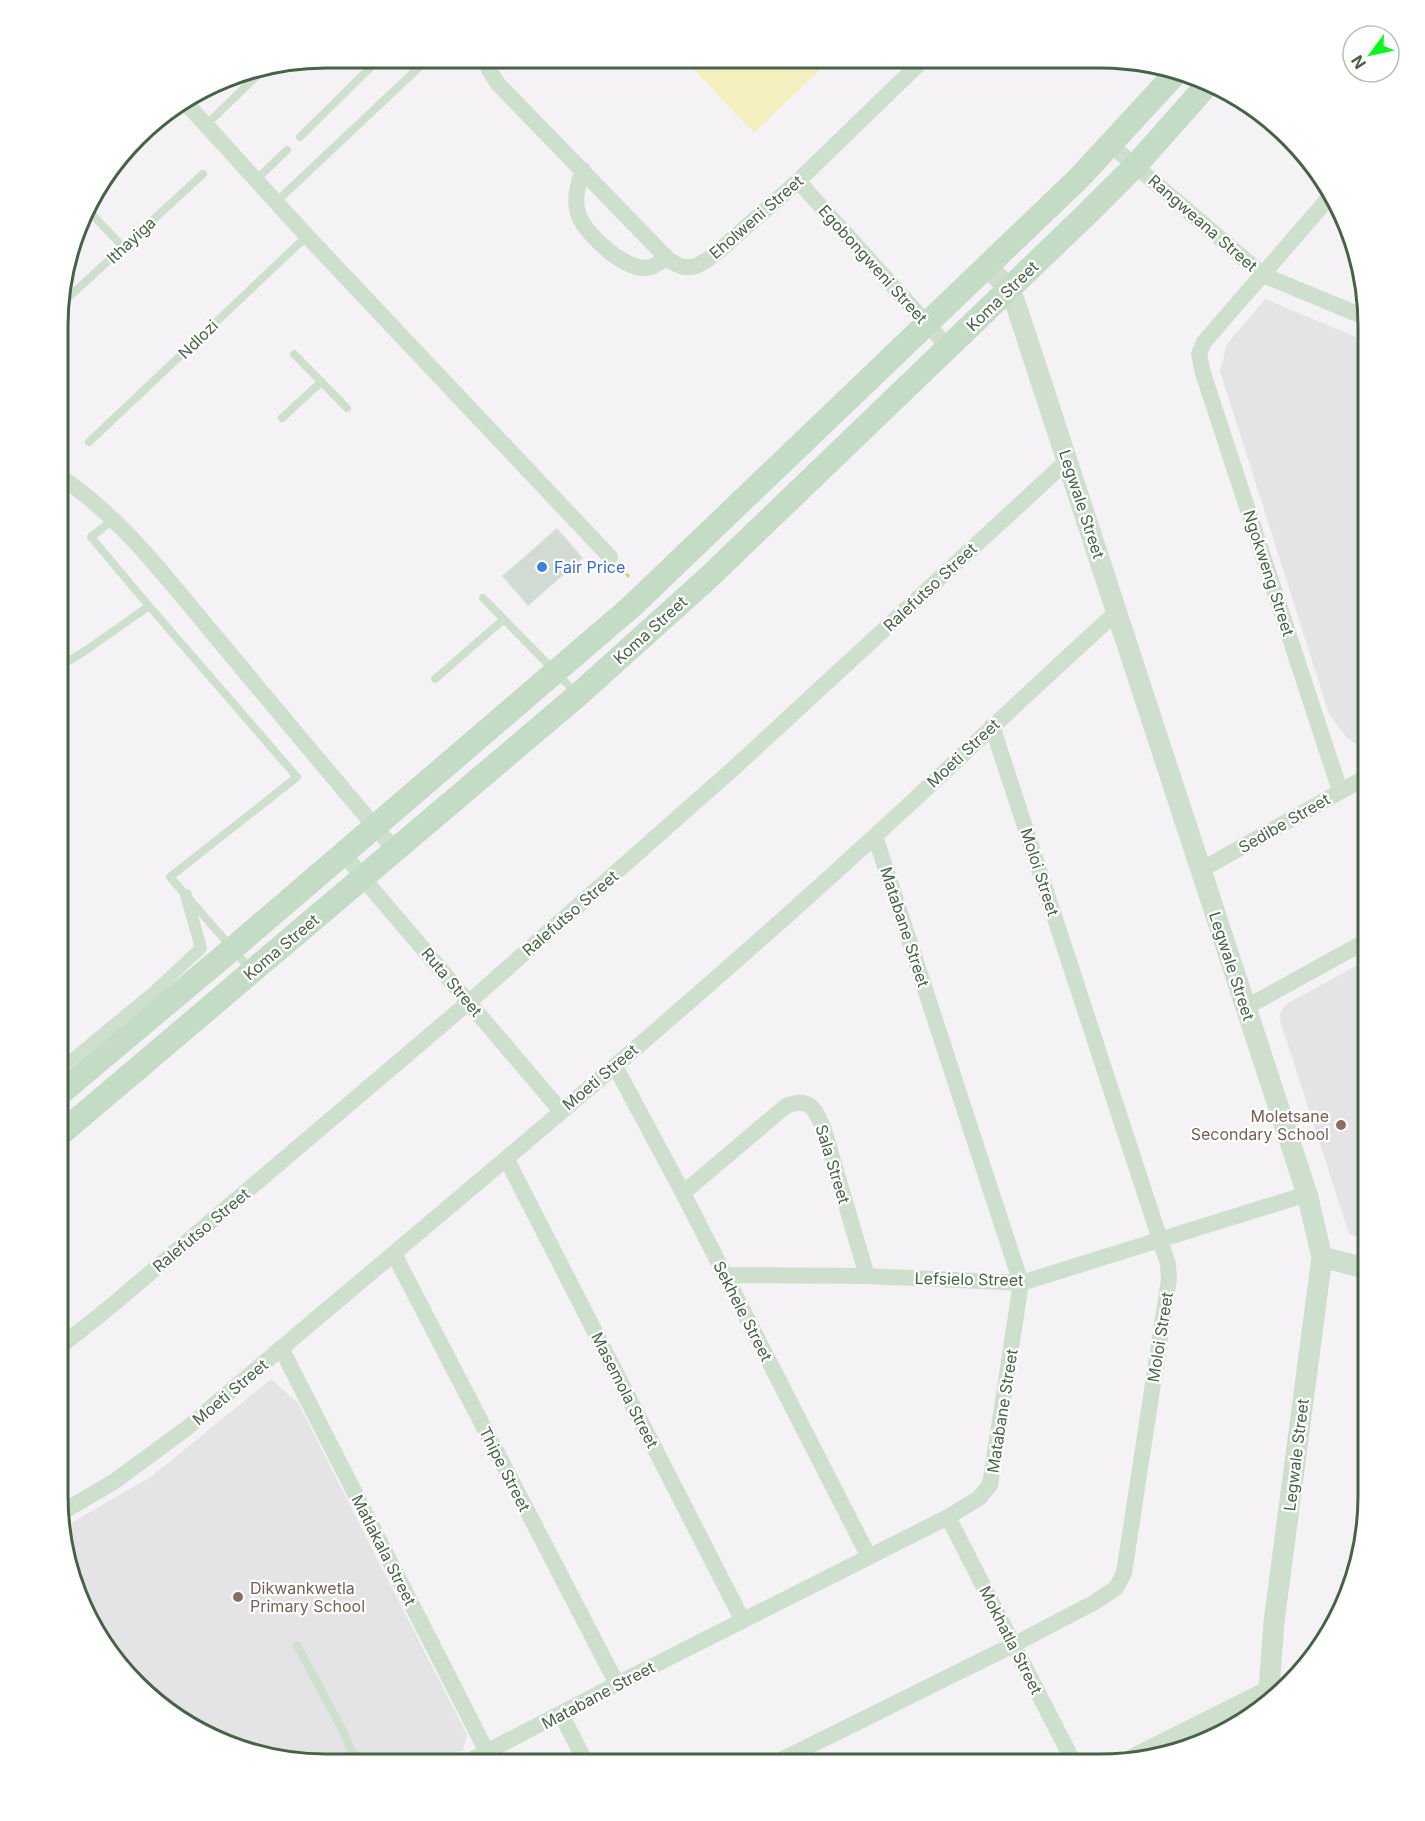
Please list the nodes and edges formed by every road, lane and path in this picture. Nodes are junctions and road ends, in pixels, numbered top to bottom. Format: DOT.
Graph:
graph roads {
  1 [pos="370,68"];
  2 [pos="418,68"];
  3 [pos="488,68"];
  4 [pos="915,68"];
  5 [pos="256,77"];
  6 [pos="1172,78"];
  7 [pos="1203,89"];
  8 [pos="189,106"];
  9 [pos="206,125"];
  10 [pos="300,137"];
  11 [pos="1111,145"];
  12 [pos="286,150"];
  13 [pos="1136,165"];
  14 [pos="583,170"];
  15 [pos="202,174"];
  16 [pos="256,180"];
  17 [pos="798,181"];
  18 [pos="1326,201"];
  19 [pos="276,202"];
  20 [pos="92,215"];
  21 [pos="307,236"];
  22 [pos="123,247"];
  23 [pos="667,258"];
  24 [pos="987,266"];
  25 [pos="1263,275"];
  26 [pos="1009,289"];
  27 [pos="69,296"];
  28 [pos="1357,314"];
  29 [pos="927,323"];
  30 [pos="948,347"];
  31 [pos="294,354"];
  32 [pos="321,382"];
  33 [pos="347,408"];
  34 [pos="282,418"];
  35 [pos="89,442"];
  36 [pos="1068,460"];
  37 [pos="68,482"];
  38 [pos="114,519"];
  39 [pos="610,557"];
  40 [pos="645,593"];
  41 [pos="483,598"];
  42 [pos="149,606"];
  43 [pos="1118,611"];
  44 [pos="504,619"];
  45 [pos="70,661"];
  46 [pos="555,673"];
  47 [pos="435,679"];
  48 [pos="578,695"];
  49 [pos="992,726"];
  50 [pos="1358,781"];
  51 [pos="1340,791"];
  52 [pos="375,827"];
  53 [pos="875,836"];
  54 [pos="395,850"];
  55 [pos="344,853"];
  56 [pos="1201,870"];
  57 [pos="362,877"];
  58 [pos="186,895"];
  59 [pos="1358,946"];
  60 [pos="231,950"];
  61 [pos="252,971"];
  62 [pos="469,1002"];
  63 [pos="1245,1008"];
  64 [pos="68,1063"];
  65 [pos="615,1066"];
  66 [pos="68,1087"];
  67 [pos="561,1111"];
  68 [pos="68,1127"];
  69 [pos="506,1158"];
  70 [pos="683,1193"];
  71 [pos="1307,1194"];
  72 [pos="1160,1241"];
  73 [pos="394,1254"];
  74 [pos="1322,1257"];
  75 [pos="1358,1266"];
  76 [pos="725,1275"];
  77 [pos="867,1276"];
  78 [pos="1021,1283"];
  79 [pos="68,1340"];
  80 [pos="281,1348"];
  81 [pos="68,1508"];
  82 [pos="948,1517"];
  83 [pos="869,1557"];
  84 [pos="743,1621"];
  85 [pos="297,1645"];
  86 [pos="1013,1645"];
  87 [pos="617,1684"];
  88 [pos="1271,1688"];
  89 [pos="1260,1697"];
  90 [pos="561,1714"];
  91 [pos="1157,1747"];
  92 [pos="351,1750"];
  93 [pos="487,1752"];
  94 [pos="350,1754"];
  95 [pos="356,1754"];
  96 [pos="483,1754"];
  97 [pos="581,1754"];
  98 [pos="793,1754"];
  99 [pos="1069,1754"];
  1 -- 10 [label="lane"];
  2 -- 19 [label="lane"];
  3 -- 14 [label="street, Eholweni Street"];
  4 -- 17 [label="street, Eholweni Street"];
  5 -- 9 [label="lane"];
  6 -- 11 [label="main road, Koma Street"];
  7 -- 13 [label="main road, Koma Street"];
  8 -- 9 [label="street"];
  9 -- 16 [label="street"];
  11 -- 13 [label="street, Rangweana Street"];
  11 -- 24 [label="main road, Koma Street"];
  12 -- 16 [label="lane"];
  13 -- 25 [label="street, Rangweana Street"];
  13 -- 26 [label="main road, Koma Street"];
  14 -- 23 [label="street, Eholweni Street"];
  14 -- 23 [label="street"];
  15 -- 22 [label="lane, Ithayiga"];
  16 -- 19 [label="street"];
  17 -- 23 [label="street, Eholweni Street"];
  17 -- 29 [label="street, Egobongweni Street"];
  18 -- 25 [label="street"];
  19 -- 21 [label="street"];
  20 -- 22 [label="lane"];
  21 -- 35 [label="lane, Ndlozi"];
  21 -- 39 [label="street"];
  22 -- 27 [label="lane, Ithayiga"];
  24 -- 26 [label="street, Legwale Street"];
  24 -- 29 [label="main road, Koma Street"];
  25 -- 28 [label="street, Rangweana Street"];
  25 -- 51 [label="street, Ngokweng Street"];
  26 -- 30 [label="main road, Koma Street"];
  26 -- 36 [label="street, Legwale Street"];
  29 -- 30 [label="street, Egobongweni Street"];
  29 -- 40 [label="main road, Koma Street"];
  30 -- 48 [label="main road, Koma Street"];
  31 -- 32 [label="lane"];
  32 -- 33 [label="lane"];
  32 -- 34 [label="lane"];
  36 -- 43 [label="street, Legwale Street"];
  36 -- 62 [label="street, Ralefutso Street"];
  37 -- 38 [label="street"];
  38 -- 42 [label="lane"];
  38 -- 52 [label="street"];
  39 -- 40 [label="path"];
  40 -- 46 [label="main road, Koma Street"];
  41 -- 44 [label="lane"];
  42 -- 45 [label="lane"];
  42 -- 58 [label="lane"];
  43 -- 49 [label="street, Moeti Street"];
  43 -- 56 [label="street, Legwale Street"];
  44 -- 46 [label="lane"];
  44 -- 47 [label="lane"];
  46 -- 48 [label="lane"];
  46 -- 52 [label="main road, Koma Street"];
  48 -- 54 [label="main road, Koma Street"];
  49 -- 53 [label="street, Moeti Street"];
  49 -- 72 [label="street, Moloi Street"];
  50 -- 51 [label="street, Sedibe Street"];
  51 -- 56 [label="street, Sedibe Street"];
  52 -- 54 [label="street"];
  52 -- 55 [label="main road, Koma Street"];
  53 -- 65 [label="street, Moeti Street"];
  53 -- 78 [label="street, Matabane Street"];
  54 -- 57 [label="main road, Koma Street"];
  55 -- 57 [label="street, Ruta Street"];
  55 -- 60 [label="main road, Koma Street"];
  56 -- 63 [label="street, Legwale Street"];
  57 -- 61 [label="main road, Koma Street"];
  57 -- 62 [label="street, Ruta Street"];
  58 -- 60 [label="lane"];
  58 -- 64 [label="street"];
  59 -- 63 [label="street"];
  60 -- 61 [label="lane"];
  60 -- 66 [label="main road, Koma Street"];
  61 -- 68 [label="main road, Koma Street"];
  62 -- 67 [label="street, Ruta Street"];
  62 -- 79 [label="street, Ralefutso Street"];
  63 -- 71 [label="street, Legwale Street"];
  65 -- 67 [label="street, Moeti Street"];
  65 -- 70 [label="street, Sekhele Street"];
  67 -- 69 [label="street, Moeti Street"];
  69 -- 73 [label="street, Moeti Street"];
  69 -- 84 [label="street, Masemola Street"];
  70 -- 76 [label="street, Sekhele Street"];
  70 -- 77 [label="street, Sala Street"];
  71 -- 72 [label="street, Lefsielo Street"];
  71 -- 74 [label="street, Legwale Street"];
  72 -- 78 [label="street, Lefsielo Street"];
  72 -- 86 [label="street, Moloi Street"];
  73 -- 80 [label="street, Moeti Street"];
  73 -- 87 [label="street, Thipe Street"];
  74 -- 75 [label="street"];
  74 -- 88 [label="street, Legwale Street"];
  76 -- 77 [label="street, Lefsielo Street"];
  76 -- 83 [label="street, Sekhele Street"];
  77 -- 78 [label="street, Lefsielo Street"];
  78 -- 82 [label="street, Matabane Street"];
  80 -- 81 [label="street, Moeti Street"];
  80 -- 93 [label="street, Matlakala Street"];
  82 -- 83 [label="street, Matabane Street"];
  82 -- 86 [label="street, Mokhatla Street"];
  83 -- 84 [label="street, Matabane Street"];
  84 -- 87 [label="street, Matabane Street"];
  85 -- 92 [label="lane"];
  86 -- 98 [label="street, Moloi Street"];
  86 -- 99 [label="street, Mokhatla Street"];
  87 -- 90 [label="street, Matabane Street"];
  89 -- 91 [label="street"];
  90 -- 93 [label="street, Matabane Street"];
  90 -- 97 [label="street"];
  92 -- 94 [label="lane"];
  92 -- 95 [label="lane"];
  93 -- 96 [label="street, Matabane Street"];
}
